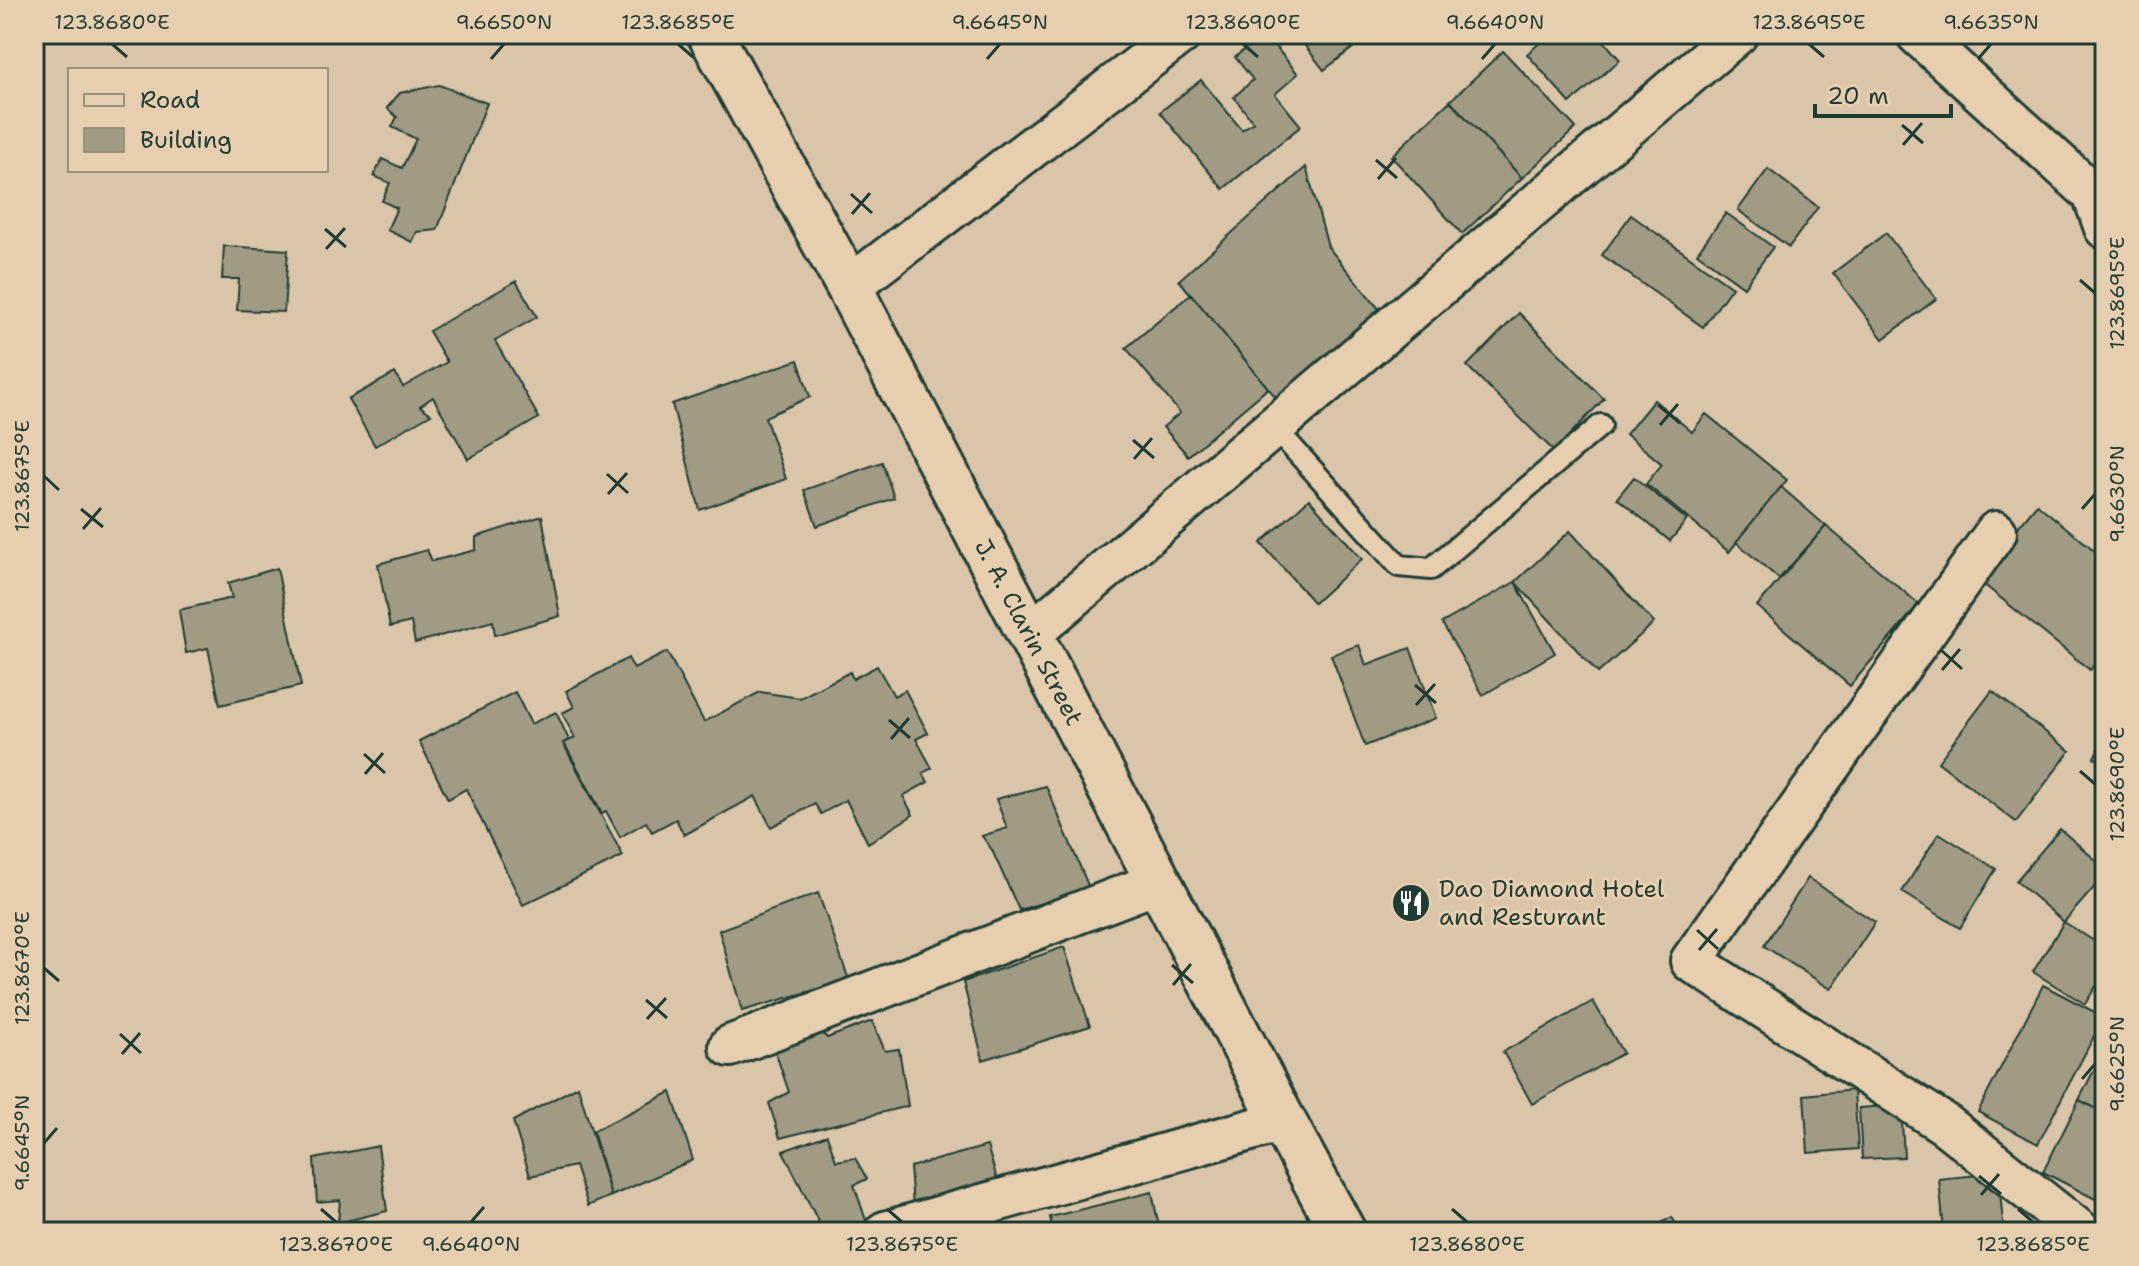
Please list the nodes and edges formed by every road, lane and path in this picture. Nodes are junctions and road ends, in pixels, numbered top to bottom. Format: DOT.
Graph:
graph roads {
  1 [pos="710,34"];
  2 [pos="1181,34"];
  3 [pos="1737,34"];
  4 [pos="1917,34"];
  5 [pos="2105,228"];
  6 [pos="849,287"];
  7 [pos="1601,425"];
  8 [pos="1274,427"];
  9 [pos="1996,532"];
  10 [pos="1030,634"];
  11 [pos="1159,882"];
  12 [pos="730,1046"];
  13 [pos="1283,1121"];
  14 [pos="885,1232"];
  15 [pos="1343,1232"];
  16 [pos="2081,1232"];
  1 -- 6 [label="main road, J. A. Clarin Street"];
  2 -- 6 [label="street"];
  3 -- 8 [label="street"];
  4 -- 5 [label="street"];
  6 -- 10 [label="main road, J. A. Clarin Street"];
  7 -- 8 [label="lane"];
  8 -- 10 [label="street"];
  9 -- 16 [label="street"];
  10 -- 11 [label="main road, J. A. Clarin Street"];
  11 -- 12 [label="street"];
  11 -- 13 [label="main road, J. A. Clarin Street"];
  13 -- 14 [label="street"];
  13 -- 15 [label="main road, J. A. Clarin Street"];
}
